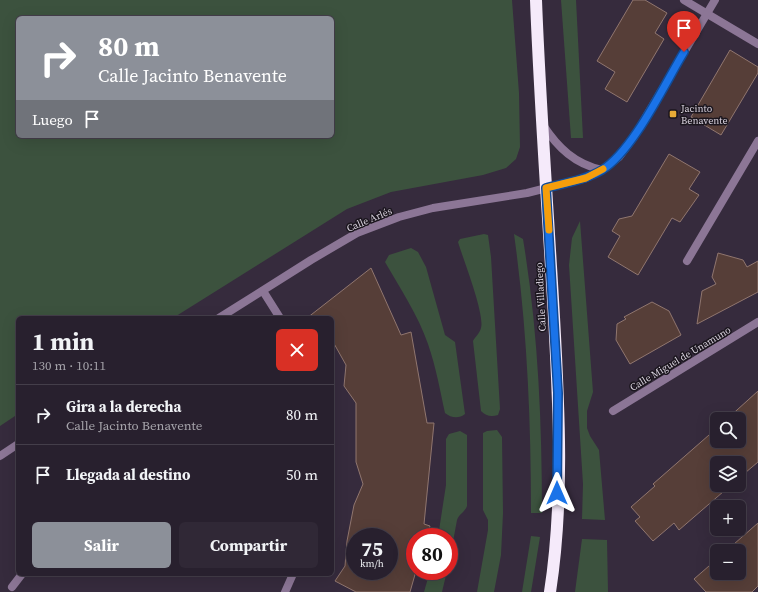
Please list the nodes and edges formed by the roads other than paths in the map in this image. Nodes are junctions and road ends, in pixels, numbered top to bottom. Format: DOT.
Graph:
graph roads {
  1 [pos="536,0"];
  2 [pos="684,0"];
  3 [pos="715,0"];
  4 [pos="707,14"];
  5 [pos="758,44"];
  6 [pos="542,124"];
  7 [pos="758,141"];
  8 [pos="602,170"];
  9 [pos="546,188"];
  10 [pos="687,261"];
  11 [pos="263,291"];
  12 [pos="222,316"];
  13 [pos="279,316"];
  14 [pos="758,322"];
  15 [pos="613,411"];
  16 [pos="16,445"];
  17 [pos="0,456"];
  18 [pos="20,576"];
  19 [pos="292,576"];
  20 [pos="12,587"];
  21 [pos="285,592"];
  22 [pos="550,592"];
  1 -- 6 [label="highway, Calle Villadiego"];
  2 -- 4 [label="street"];
  3 -- 4 [label="street, Calle Arlés"];
  4 -- 5 [label="street"];
  4 -- 8 [label="street, Calle Arlés"];
  6 -- 8 [label="street"];
  6 -- 9 [label="highway, Calle Villadiego"];
  7 -- 10 [label="street"];
  8 -- 9 [label="street, Calle Arlés"];
  9 -- 11 [label="street, Calle Arlés"];
  9 -- 22 [label="highway, Calle Villadiego"];
  11 -- 12 [label="street, Calle Arlés"];
  11 -- 13 [label="street"];
  14 -- 15 [label="street, Calle Miguel de Unamuno"];
  16 -- 17 [label="street"];
  18 -- 20 [label="street"];
  19 -- 21 [label="street"];
}
